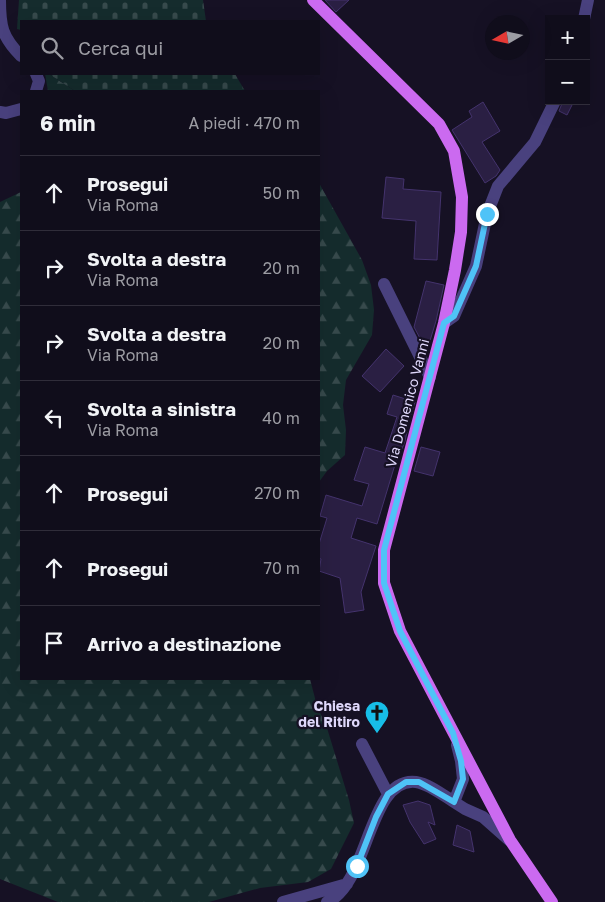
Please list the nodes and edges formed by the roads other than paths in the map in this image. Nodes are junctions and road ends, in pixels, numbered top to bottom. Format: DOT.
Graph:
graph roads {
  1 [pos="0,0"];
  2 [pos="312,0"];
  3 [pos="588,0"];
  4 [pos="585,15"];
  5 [pos="20,55"];
  6 [pos="36,75"];
  7 [pos="36,90"];
  8 [pos="553,105"];
  9 [pos="20,109"];
  10 [pos="0,112"];
  11 [pos="384,284"];
  12 [pos="444,323"];
  13 [pos="430,377"];
  14 [pos="453,733"];
  15 [pos="362,744"];
  16 [pos="388,794"];
  17 [pos="454,802"];
  18 [pos="510,840"];
  19 [pos="347,884"];
  20 [pos="283,902"];
  21 [pos="327,902"];
  22 [pos="552,902"];
  1 -- 5 [label="street"];
  2 -- 12 [label="main road, Via Domenico Vanni"];
  3 -- 4 [label="street"];
  6 -- 7 [label="street"];
  8 -- 12 [label="street"];
  9 -- 10 [label="street"];
  11 -- 13 [label="street"];
  12 -- 13 [label="main road, Via Domenico Vanni"];
  13 -- 14 [label="main road, Via Domenico Vanni"];
  14 -- 17 [label="street"];
  14 -- 18 [label="main road, Via Domenico Vanni"];
  15 -- 16 [label="street"];
  16 -- 17 [label="street"];
  16 -- 19 [label="street"];
  17 -- 18 [label="street"];
  18 -- 22 [label="main road, Via Domenico Vanni"];
  19 -- 20 [label="street"];
  19 -- 21 [label="street"];
}
